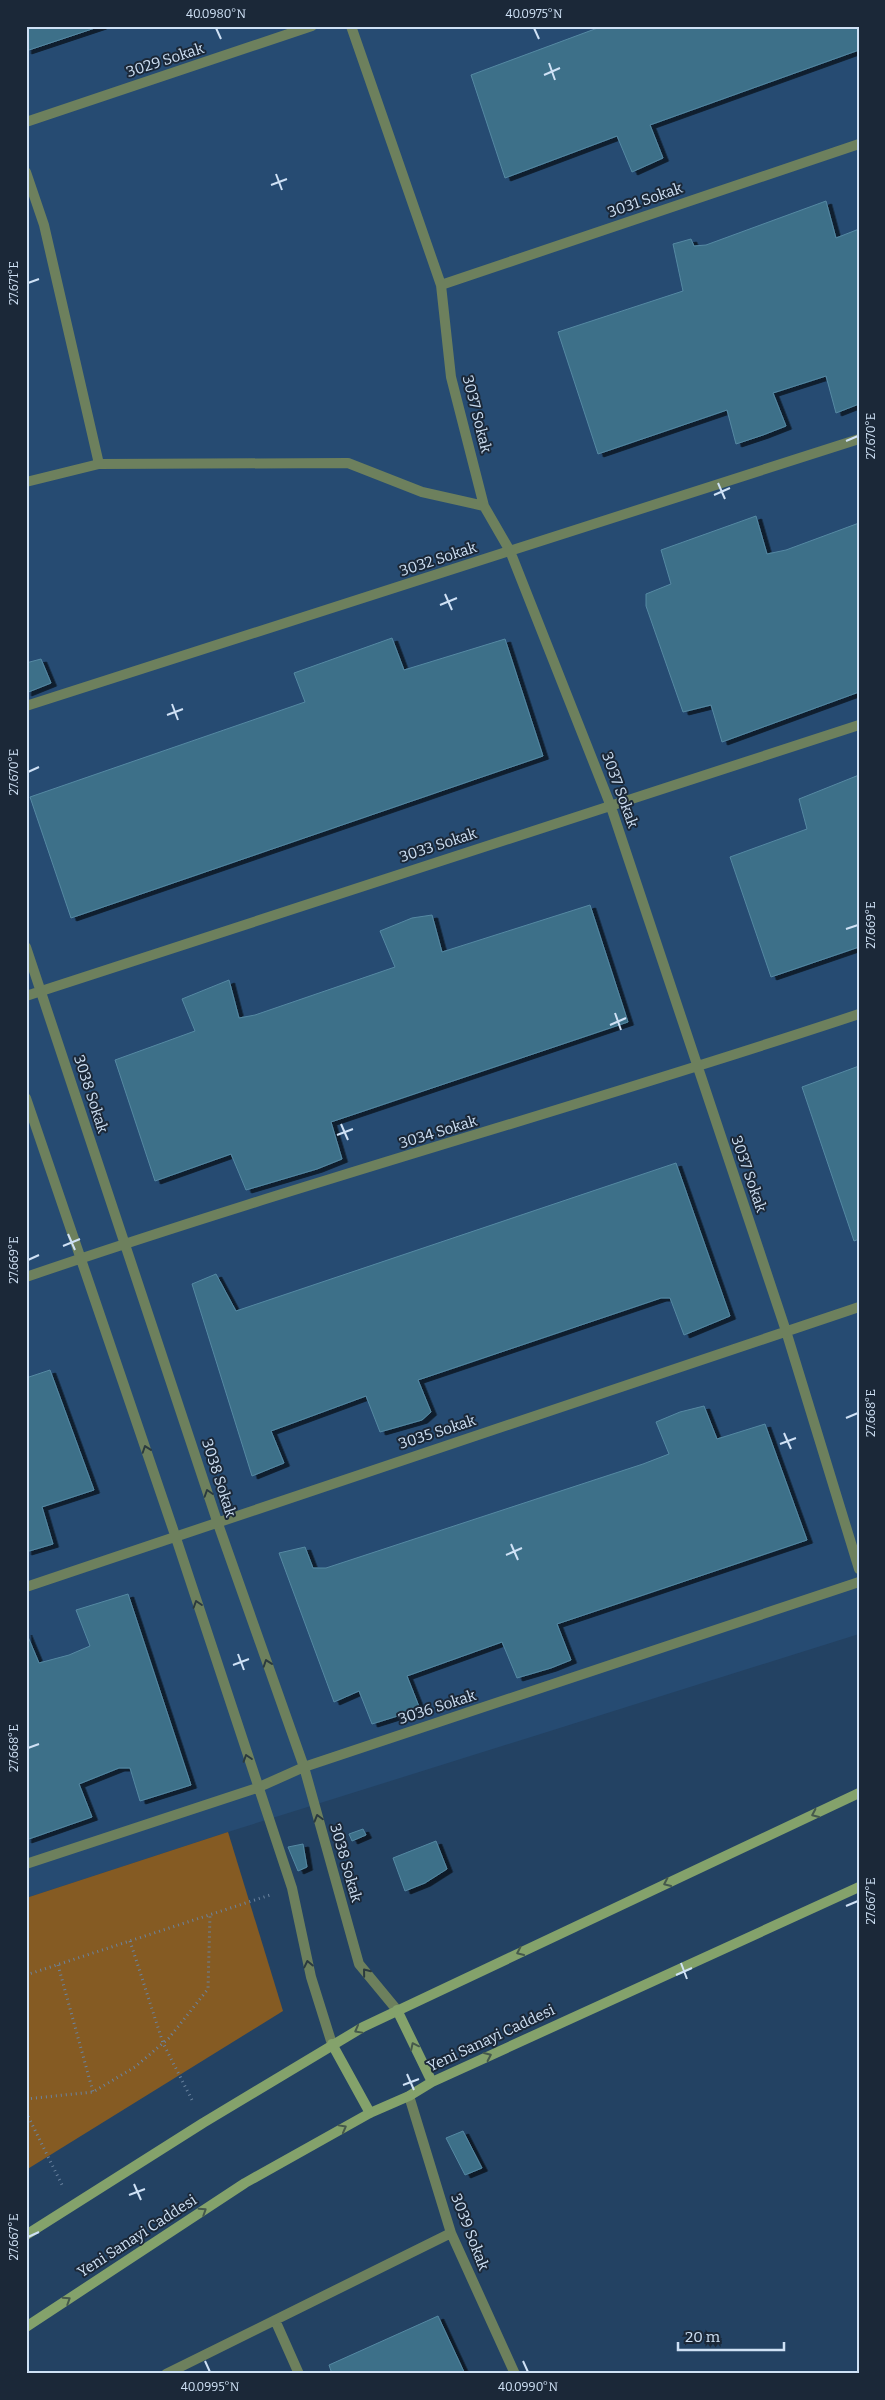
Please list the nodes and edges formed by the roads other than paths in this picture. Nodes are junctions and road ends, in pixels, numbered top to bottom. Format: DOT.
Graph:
graph roads {
  1 [pos="312,26"];
  2 [pos="351,26"];
  3 [pos="26,122"];
  4 [pos="859,144"];
  5 [pos="26,172"];
  6 [pos="441,285"];
  7 [pos="859,439"];
  8 [pos="99,464"];
  9 [pos="26,482"];
  10 [pos="484,506"];
  11 [pos="510,551"];
  12 [pos="26,706"];
  13 [pos="859,725"];
  14 [pos="610,804"];
  15 [pos="26,946"];
  16 [pos="41,990"];
  17 [pos="26,996"];
  18 [pos="859,1014"];
  19 [pos="697,1068"];
  20 [pos="26,1098"];
  21 [pos="125,1244"];
  22 [pos="82,1258"];
  23 [pos="26,1277"];
  24 [pos="859,1307"];
  25 [pos="786,1331"];
  26 [pos="217,1521"];
  27 [pos="175,1535"];
  28 [pos="859,1569"];
  29 [pos="859,1582"];
  30 [pos="26,1587"];
  31 [pos="304,1767"];
  32 [pos="257,1788"];
  33 [pos="859,1793"];
  34 [pos="26,1864"];
  35 [pos="859,1886"];
  36 [pos="397,2010"];
  37 [pos="332,2044"];
  38 [pos="432,2082"];
  39 [pos="409,2096"];
  40 [pos="370,2113"];
  41 [pos="451,2234"];
  42 [pos="26,2235"];
  43 [pos="275,2320"];
  44 [pos="26,2327"];
  45 [pos="166,2374"];
  46 [pos="299,2374"];
  47 [pos="515,2374"];
  1 -- 3 [label="lane, 3029 Sokak"];
  2 -- 6 [label="lane, 3037 Sokak"];
  4 -- 6 [label="lane, 3031 Sokak"];
  5 -- 8 [label="lane"];
  6 -- 10 [label="lane, 3037 Sokak"];
  7 -- 11 [label="lane, 3032 Sokak"];
  8 -- 9 [label="lane"];
  8 -- 10 [label="lane"];
  10 -- 11 [label="lane, 3037 Sokak"];
  11 -- 12 [label="lane, 3032 Sokak"];
  11 -- 14 [label="lane, 3037 Sokak"];
  13 -- 14 [label="lane, 3033 Sokak"];
  14 -- 16 [label="lane, 3033 Sokak"];
  14 -- 19 [label="lane, 3037 Sokak"];
  15 -- 16 [label="lane, 3038 Sokak"];
  16 -- 17 [label="lane, 3033 Sokak"];
  16 -- 21 [label="lane, 3038 Sokak"];
  18 -- 19 [label="lane, 3034 Sokak"];
  19 -- 21 [label="lane, 3034 Sokak"];
  19 -- 25 [label="lane, 3037 Sokak"];
  20 -- 22 [label="lane"];
  21 -- 22 [label="lane, 3034 Sokak"];
  26 -- 21 [label="lane, 3038 Sokak, one-way"];
  22 -- 23 [label="lane, 3034 Sokak"];
  27 -- 22 [label="lane, one-way"];
  24 -- 25 [label="lane, 3035 Sokak"];
  25 -- 26 [label="lane, 3035 Sokak"];
  25 -- 28 [label="lane, 3037 Sokak"];
  26 -- 27 [label="lane, 3035 Sokak"];
  31 -- 26 [label="lane, 3038 Sokak, one-way"];
  27 -- 30 [label="lane, 3035 Sokak"];
  32 -- 27 [label="lane, one-way"];
  29 -- 31 [label="lane, 3036 Sokak"];
  31 -- 32 [label="lane, 3036 Sokak"];
  36 -- 31 [label="lane, 3038 Sokak, one-way"];
  32 -- 34 [label="lane, 3036 Sokak"];
  37 -- 32 [label="lane, one-way"];
  33 -- 36 [label="main road, one-way"];
  38 -- 35 [label="main road, Yeni Sanayi Caddesi, one-way"];
  36 -- 37 [label="main road, one-way"];
  38 -- 36 [label="main road, one-way"];
  37 -- 40 [label="main road"];
  37 -- 42 [label="main road"];
  38 -- 39 [label="main road, Yeni Sanayi Caddesi"];
  39 -- 40 [label="main road, Yeni Sanayi Caddesi"];
  39 -- 41 [label="lane, 3039 Sokak"];
  44 -- 40 [label="main road, Yeni Sanayi Caddesi, one-way"];
  41 -- 43 [label="lane"];
  41 -- 47 [label="lane, 3039 Sokak"];
  43 -- 45 [label="lane"];
  43 -- 46 [label="lane"];
}
